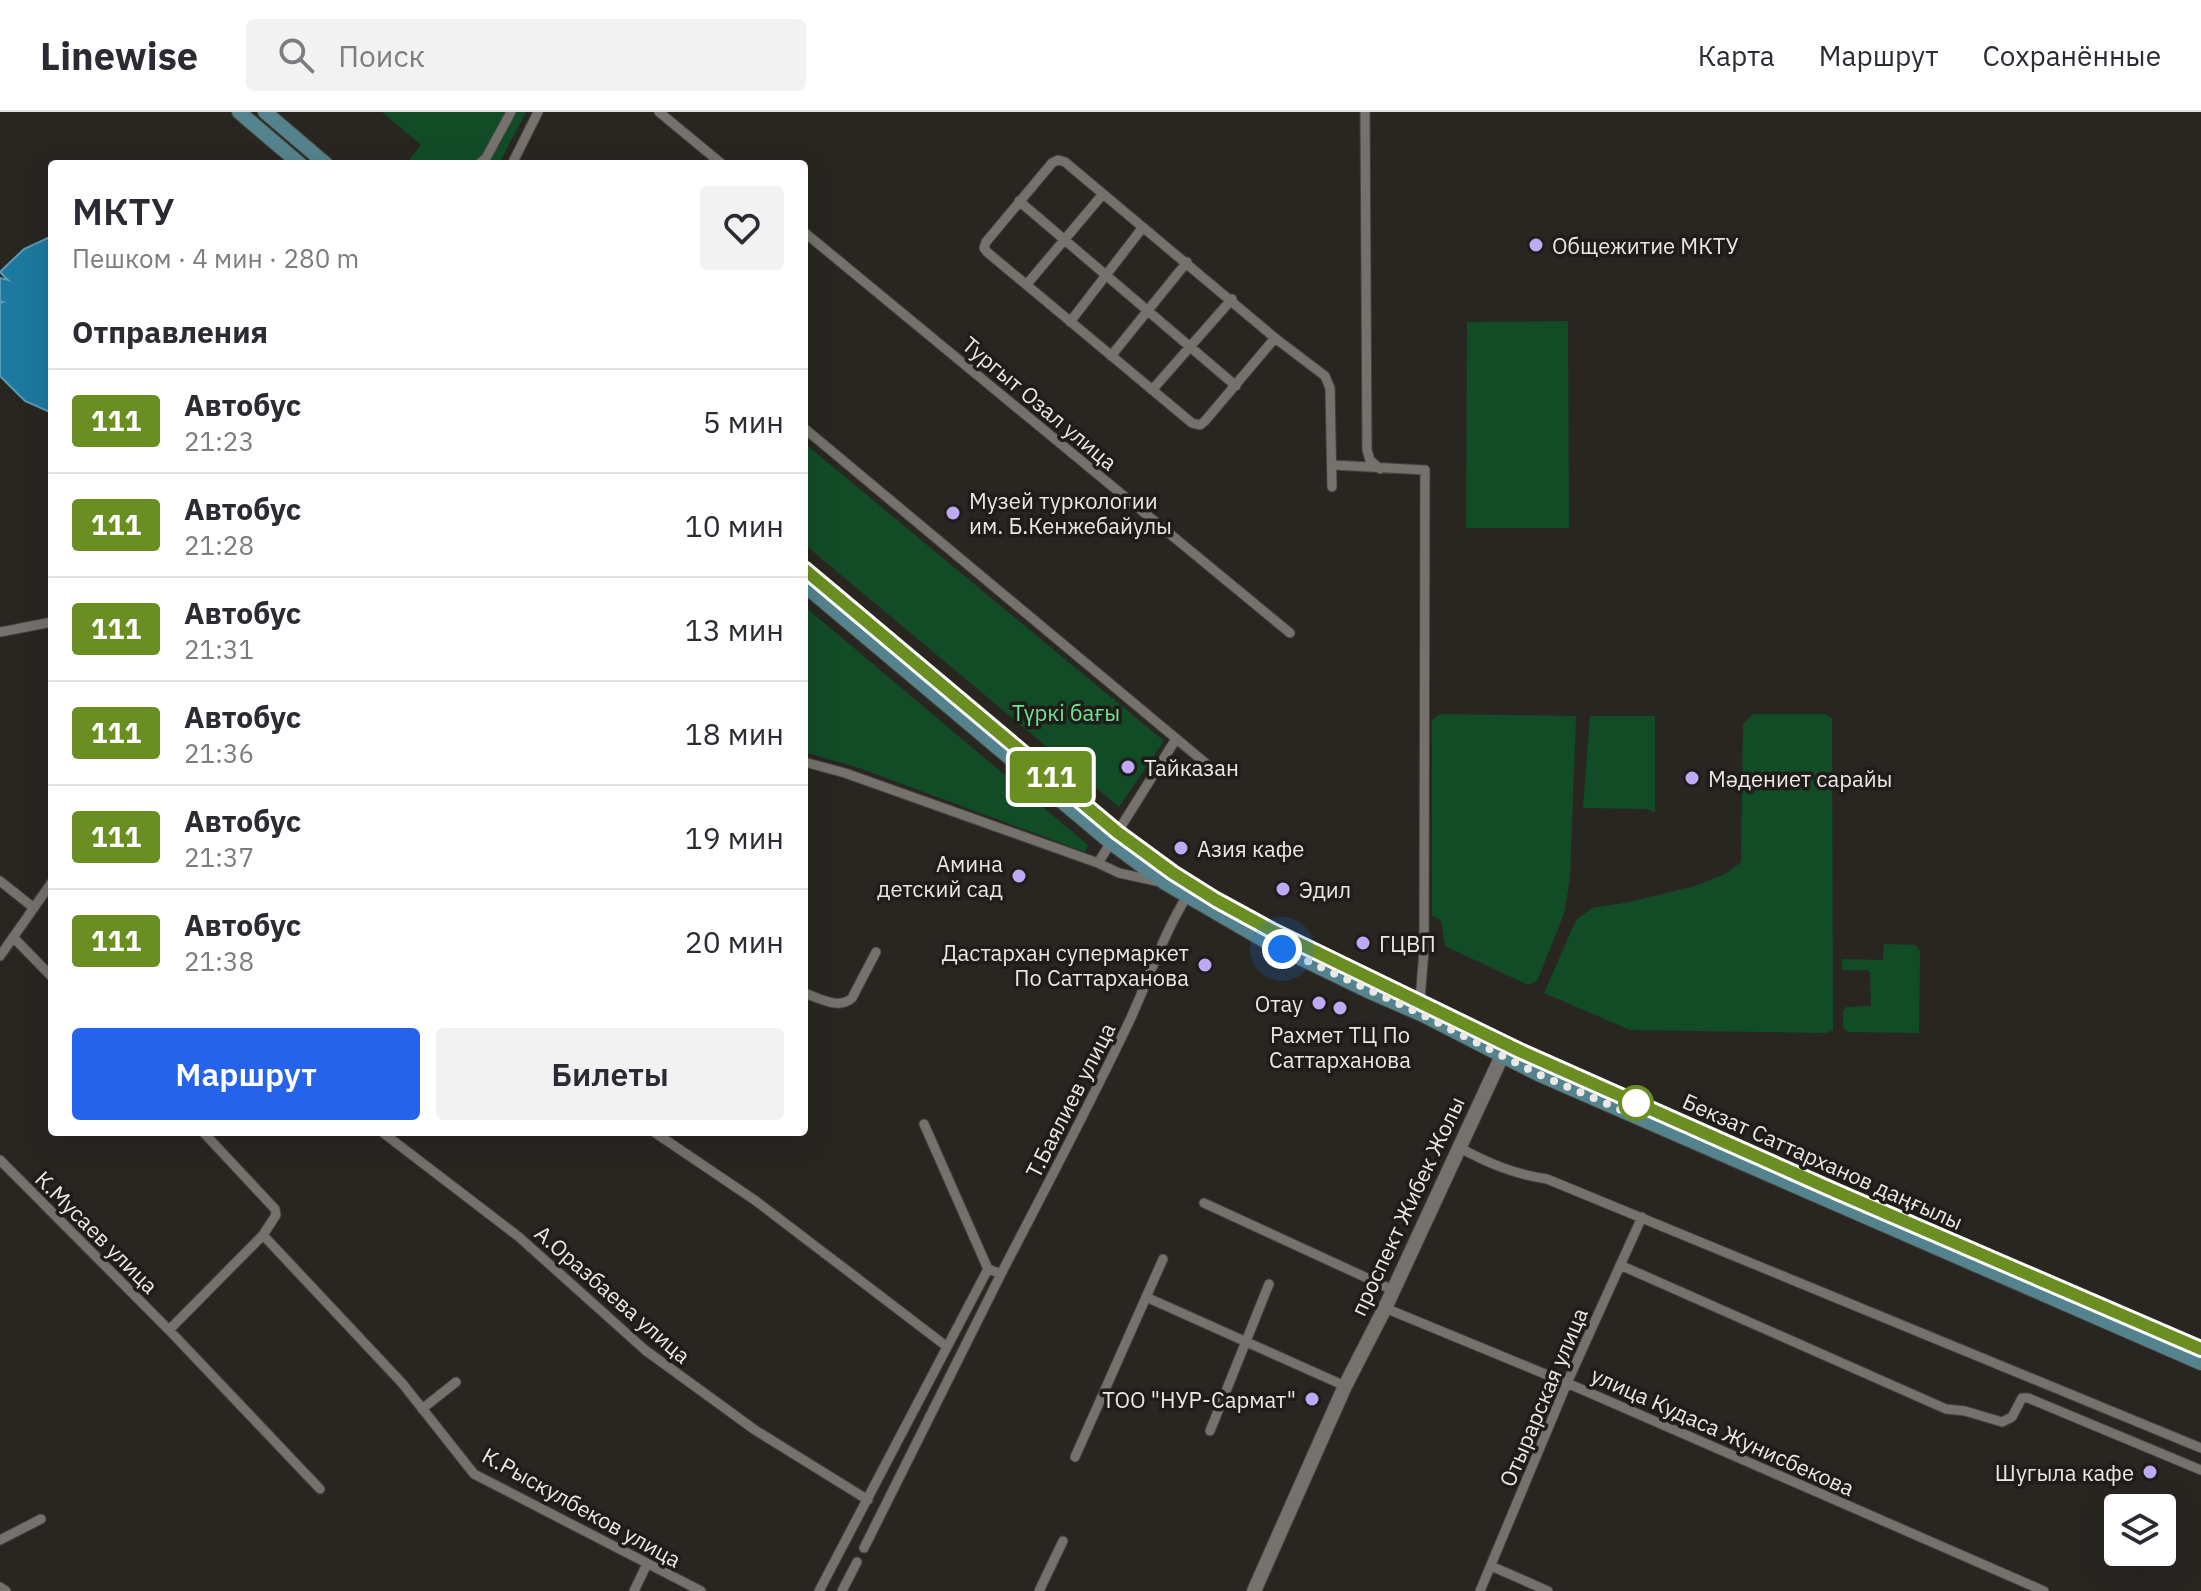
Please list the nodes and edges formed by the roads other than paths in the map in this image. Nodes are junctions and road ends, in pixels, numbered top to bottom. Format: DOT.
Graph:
graph roads {
  1 [pos="239,112"];
  2 [pos="265,112"];
  3 [pos="511,112"];
  4 [pos="538,112"];
  5 [pos="659,112"];
  6 [pos="1365,112"];
  7 [pos="295,160"];
  8 [pos="321,160"];
  9 [pos="484,160"];
  10 [pos="514,160"];
  11 [pos="717,160"];
  12 [pos="1103,194"];
  13 [pos="1019,201"];
  14 [pos="1143,227"];
  15 [pos="808,235"];
  16 [pos="1064,240"];
  17 [pos="1187,262"];
  18 [pos="1106,275"];
  19 [pos="1027,284"];
  20 [pos="1232,299"];
  21 [pos="1149,312"];
  22 [pos="1070,322"];
  23 [pos="1275,338"];
  24 [pos="1190,347"];
  25 [pos="1111,356"];
  26 [pos="1236,386"];
  27 [pos="1152,390"];
  28 [pos="808,431"];
  29 [pos="1333,465"];
  30 [pos="1380,469"];
  31 [pos="1332,487"];
  32 [pos="808,572"];
  33 [pos="808,588"];
  34 [pos="48,623"];
  35 [pos="0,632"];
  36 [pos="1290,633"];
  37 [pos="1176,739"];
  38 [pos="808,763"];
  39 [pos="1209,766"];
  40 [pos="1114,838"];
  41 [pos="1098,863"];
  42 [pos="0,881"];
  43 [pos="1165,883"];
  44 [pos="48,888"];
  45 [pos="1187,896"];
  46 [pos="34,908"];
  47 [pos="13,937"];
  48 [pos="876,952"];
  49 [pos="0,956"];
  50 [pos="48,973"];
  51 [pos="808,994"];
  52 [pos="1420,1000"];
  53 [pos="1505,1050"];
  54 [pos="924,1124"];
  55 [pos="207,1136"];
  56 [pos="387,1136"];
  57 [pos="660,1136"];
  58 [pos="1458,1147"];
  59 [pos="0,1160"];
  60 [pos="1204,1203"];
  61 [pos="1642,1217"];
  62 [pos="263,1235"];
  63 [pos="1163,1259"];
  64 [pos="1620,1265"];
  65 [pos="988,1269"];
  66 [pos="1001,1274"];
  67 [pos="1269,1284"];
  68 [pos="1393,1290"];
  69 [pos="1146,1297"];
  70 [pos="1385,1308"];
  71 [pos="169,1330"];
  72 [pos="1246,1341"];
  73 [pos="946,1346"];
  74 [pos="2201,1349"];
  75 [pos="2201,1363"];
  76 [pos="456,1382"];
  77 [pos="1567,1383"];
  78 [pos="1345,1386"];
  79 [pos="422,1409"];
  80 [pos="1210,1431"];
  81 [pos="2201,1448"];
  82 [pos="1075,1457"];
  83 [pos="2201,1470"];
  84 [pos="320,1489"];
  85 [pos="868,1500"];
  86 [pos="41,1519"];
  87 [pos="0,1540"];
  88 [pos="1063,1541"];
  89 [pos="864,1548"];
  90 [pos="857,1562"];
  91 [pos="647,1564"];
  92 [pos="1491,1566"];
  93 [pos="0,1587"];
  94 [pos="6,1591"];
  95 [pos="634,1591"];
  96 [pos="701,1591"];
  97 [pos="819,1591"];
  98 [pos="842,1591"];
  99 [pos="1039,1591"];
  100 [pos="1254,1591"];
  101 [pos="1480,1591"];
  102 [pos="1548,1591"];
  103 [pos="2044,1591"];
  1 -- 7 [label="main road"];
  2 -- 8 [label="main road"];
  3 -- 9 [label="street"];
  4 -- 10 [label="street"];
  5 -- 11 [label="street"];
  6 -- 30 [label="street"];
  12 -- 13 [label="street"];
  12 -- 14 [label="street"];
  12 -- 16 [label="street"];
  13 -- 16 [label="street"];
  13 -- 19 [label="street"];
  14 -- 17 [label="street"];
  14 -- 18 [label="street"];
  15 -- 36 [label="street, Тургыт Озал улица"];
  16 -- 18 [label="street"];
  16 -- 19 [label="street"];
  17 -- 20 [label="street"];
  17 -- 21 [label="street"];
  18 -- 21 [label="street"];
  18 -- 22 [label="street"];
  19 -- 22 [label="street"];
  20 -- 23 [label="street"];
  20 -- 24 [label="street"];
  21 -- 24 [label="street"];
  21 -- 25 [label="street"];
  22 -- 25 [label="street"];
  23 -- 26 [label="street"];
  23 -- 29 [label="street"];
  24 -- 26 [label="street"];
  24 -- 27 [label="street"];
  25 -- 27 [label="street"];
  26 -- 27 [label="street"];
  28 -- 37 [label="street"];
  29 -- 30 [label="street"];
  29 -- 31 [label="street"];
  30 -- 52 [label="street"];
  32 -- 40 [label="main road, Бекзат Саттарханов даңғылы"];
  33 -- 40 [label="main road, Бекзат Саттарханов даңғылы"];
  34 -- 35 [label="street"];
  37 -- 39 [label="street"];
  37 -- 40 [label="street"];
  38 -- 41 [label="street"];
  40 -- 41 [label="street"];
  40 -- 43 [label="main road, Бекзат Саттарханов даңғылы"];
  40 -- 52 [label="main road, Бекзат Саттарханов даңғылы"];
  41 -- 43 [label="street"];
  42 -- 46 [label="street"];
  43 -- 45 [label="main road, Бекзат Саттарханов даңғылы"];
  44 -- 46 [label="street"];
  45 -- 53 [label="main road, Бекзат Саттарханов даңғылы"];
  45 -- 66 [label="street, Т.Баялиев улица"];
  46 -- 47 [label="street"];
  47 -- 49 [label="street"];
  47 -- 50 [label="street"];
  48 -- 51 [label="street"];
  52 -- 53 [label="main road, Бекзат Саттарханов даңғылы"];
  53 -- 58 [label="main road, проспект Жибек Жолы"];
  53 -- 74 [label="main road, Бекзат Саттарханов даңғылы"];
  53 -- 75 [label="main road, Бекзат Саттарханов даңғылы"];
  54 -- 65 [label="street"];
  55 -- 62 [label="street"];
  56 -- 85 [label="street, А.Оразбаева улица"];
  57 -- 73 [label="street"];
  58 -- 61 [label="street"];
  58 -- 68 [label="main road, проспект Жибек Жолы"];
  59 -- 71 [label="street, К.Мусаев улица"];
  60 -- 68 [label="street"];
  61 -- 64 [label="street, Отырарская улица"];
  61 -- 81 [label="street"];
  62 -- 71 [label="street"];
  62 -- 79 [label="street, К.Рыскулбеков улица"];
  63 -- 69 [label="street"];
  64 -- 77 [label="street, Отырарская улица"];
  64 -- 83 [label="street"];
  65 -- 66 [label="street"];
  65 -- 73 [label="street"];
  66 -- 89 [label="street, Т.Баялиев улица"];
  67 -- 72 [label="street"];
  68 -- 70 [label="main road, проспект Жибек Жолы"];
  69 -- 72 [label="street"];
  69 -- 82 [label="street"];
  70 -- 77 [label="street, улица Кудаса Жунисбекова"];
  70 -- 78 [label="main road, проспект Жибек Жолы"];
  71 -- 84 [label="street, К.Мусаев улица"];
  72 -- 78 [label="street"];
  72 -- 80 [label="street"];
  73 -- 85 [label="street"];
  76 -- 79 [label="street"];
  77 -- 92 [label="street, Отырарская улица"];
  77 -- 103 [label="street, улица Кудаса Жунисбекова"];
  78 -- 100 [label="main road, проспект Жибек Жолы"];
  79 -- 91 [label="street, К.Рыскулбеков улица"];
  85 -- 97 [label="street"];
  86 -- 87 [label="street"];
  88 -- 99 [label="street"];
  90 -- 98 [label="street"];
  91 -- 95 [label="street"];
  91 -- 96 [label="street, К.Рыскулбеков улица"];
  92 -- 101 [label="street, Отырарская улица"];
  92 -- 102 [label="street"];
  93 -- 94 [label="street"];
}
